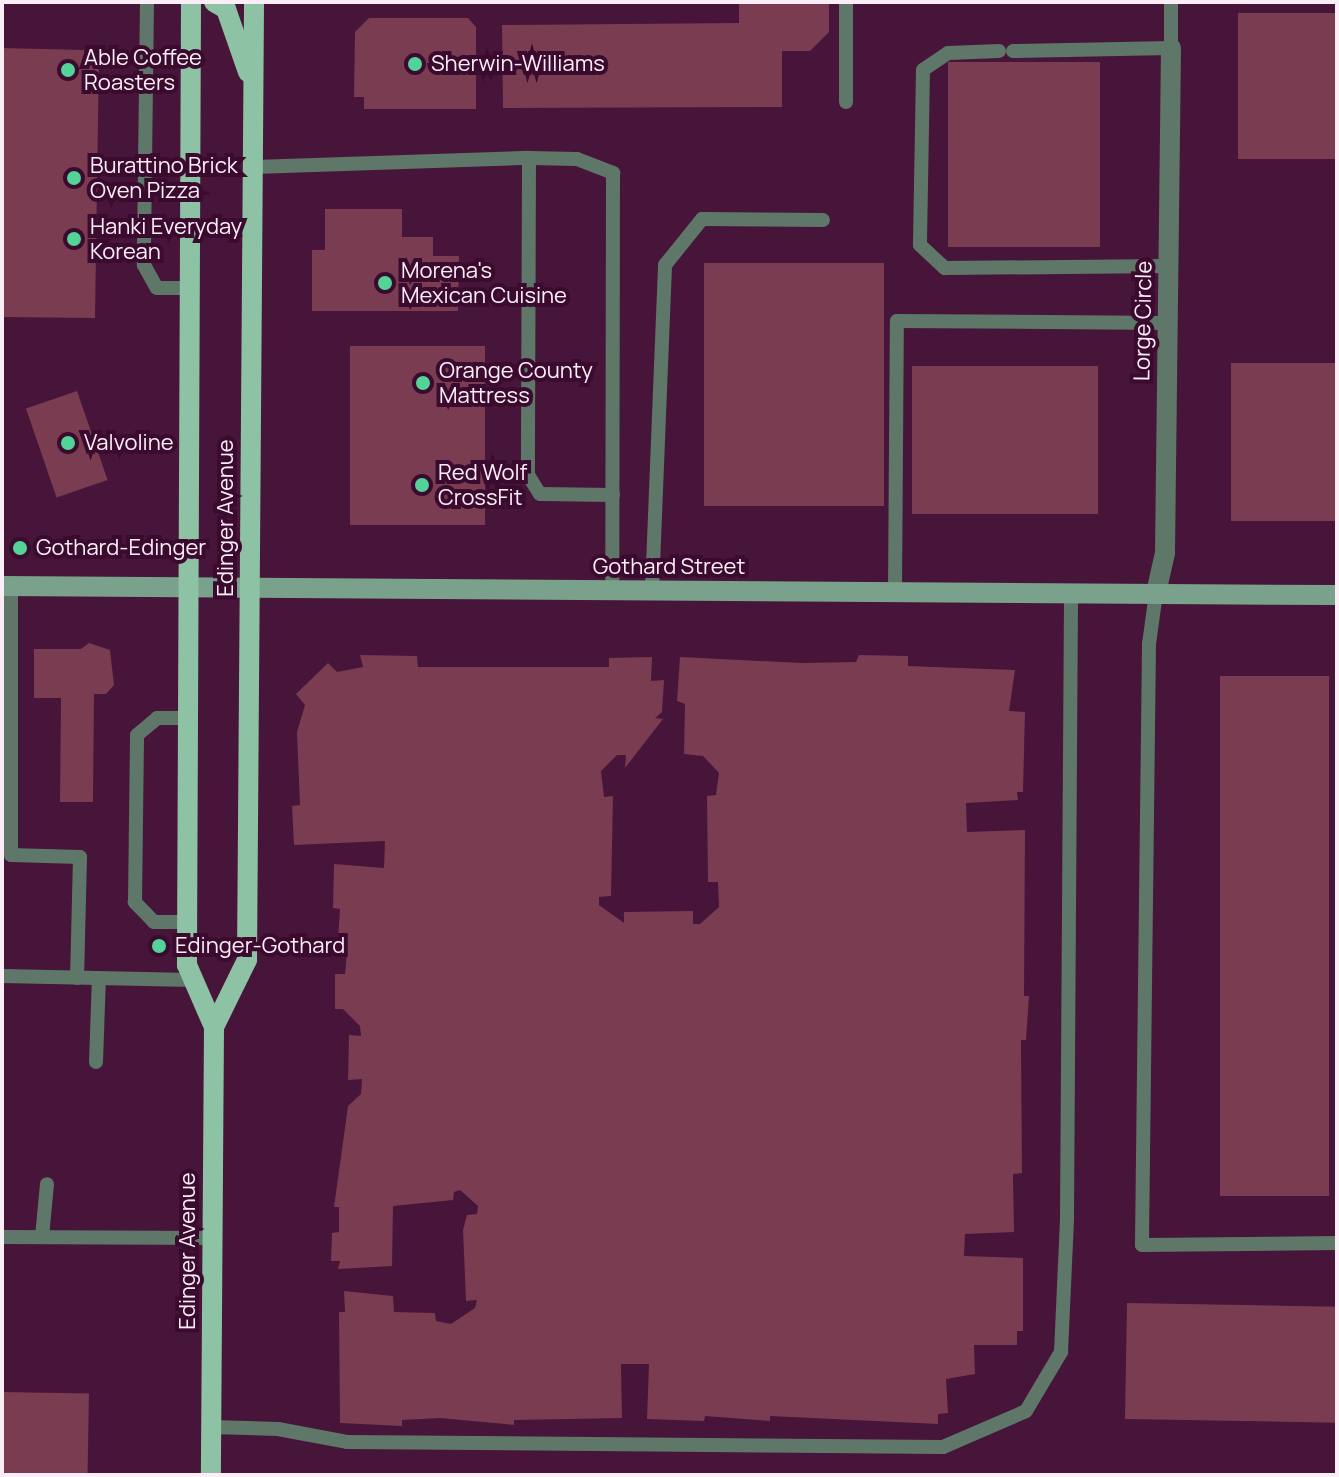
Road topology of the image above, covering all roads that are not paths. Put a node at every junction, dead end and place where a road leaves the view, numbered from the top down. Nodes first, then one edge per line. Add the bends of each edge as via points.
1 (147, 2) edge
2 (191, 2) edge
3 (214, 2) edge
4 (254, 2) edge
5 (846, 2) edge
6 (1171, 2) edge
7 (1171, 48) junction
8 (253, 87) junction
9 (846, 102) dead end
10 (529, 158) junction
11 (253, 167) junction
12 (823, 220) dead end
13 (1168, 266) junction
14 (190, 288) junction
15 (1167, 323) junction
16 (613, 495) junction
17 (6, 586) edge
18 (189, 586) junction
19 (249, 586) junction
20 (612, 589) junction
21 (652, 590) junction
22 (895, 591) junction
23 (1071, 592) junction
24 (1156, 593) junction
25 (1337, 595) edge
26 (188, 718) junction
27 (187, 922) junction
28 (2, 976) edge
29 (77, 978) junction
30 (99, 978) junction
31 (193, 980) junction
32 (214, 1027) junction
33 (96, 1062) dead end
34 (47, 1184) dead end
35 (2, 1237) edge
36 (42, 1237) junction
37 (212, 1238) junction
38 (1337, 1243) edge
39 (211, 1427) junction
40 (211, 1475) edge

1 - 14 lane via 144,265 157,288
2 - 14 main road, Edinger Avenue
3 - 8 main road via 226,9
4 - 8 main road, Edinger Avenue
5 - 9 lane
6 - 7 lane
7 - 13 street, Lorge Circle
7 - 13 lane via 948,53 923,70 920,245 945,268
8 - 11 main road, Edinger Avenue
10 - 11 lane
10 - 16 lane via 577,159 613,173
10 - 16 lane via 528,475 540,494
11 - 19 main road, Edinger Avenue
12 - 21 lane via 702,219 665,265
13 - 15 street, Lorge Circle
14 - 18 main road, Edinger Avenue
15 - 22 lane via 897,321
15 - 24 street, Lorge Circle via 1165,553
16 - 20 lane
17 - 18 street, Gothard Street
17 - 29 lane via 11,855 80,857
18 - 19 street, Gothard Street
18 - 26 main road, Edinger Avenue
19 - 20 street, Gothard Street
19 - 32 main road, Edinger Avenue via 247,960
20 - 21 street, Gothard Street
21 - 22 street, Gothard Street
22 - 23 street, Gothard Street
23 - 24 street, Gothard Street
23 - 39 lane via 1067,1218 1061,1352 1026,1411 943,1447 347,1442 278,1429
24 - 25 street, Gothard Street
24 - 38 lane via 1149,644 1142,1245
26 - 27 main road, Edinger Avenue
26 - 27 lane via 157,718 137,735 135,902 154,922
27 - 31 main road, Edinger Avenue via 187,965
28 - 29 lane
29 - 30 lane
30 - 31 lane
30 - 33 lane
31 - 32 main road, Edinger Avenue
32 - 37 main road, Edinger Avenue
34 - 36 lane
35 - 36 lane
36 - 37 lane
37 - 39 main road, Edinger Avenue
39 - 40 main road, Edinger Avenue

